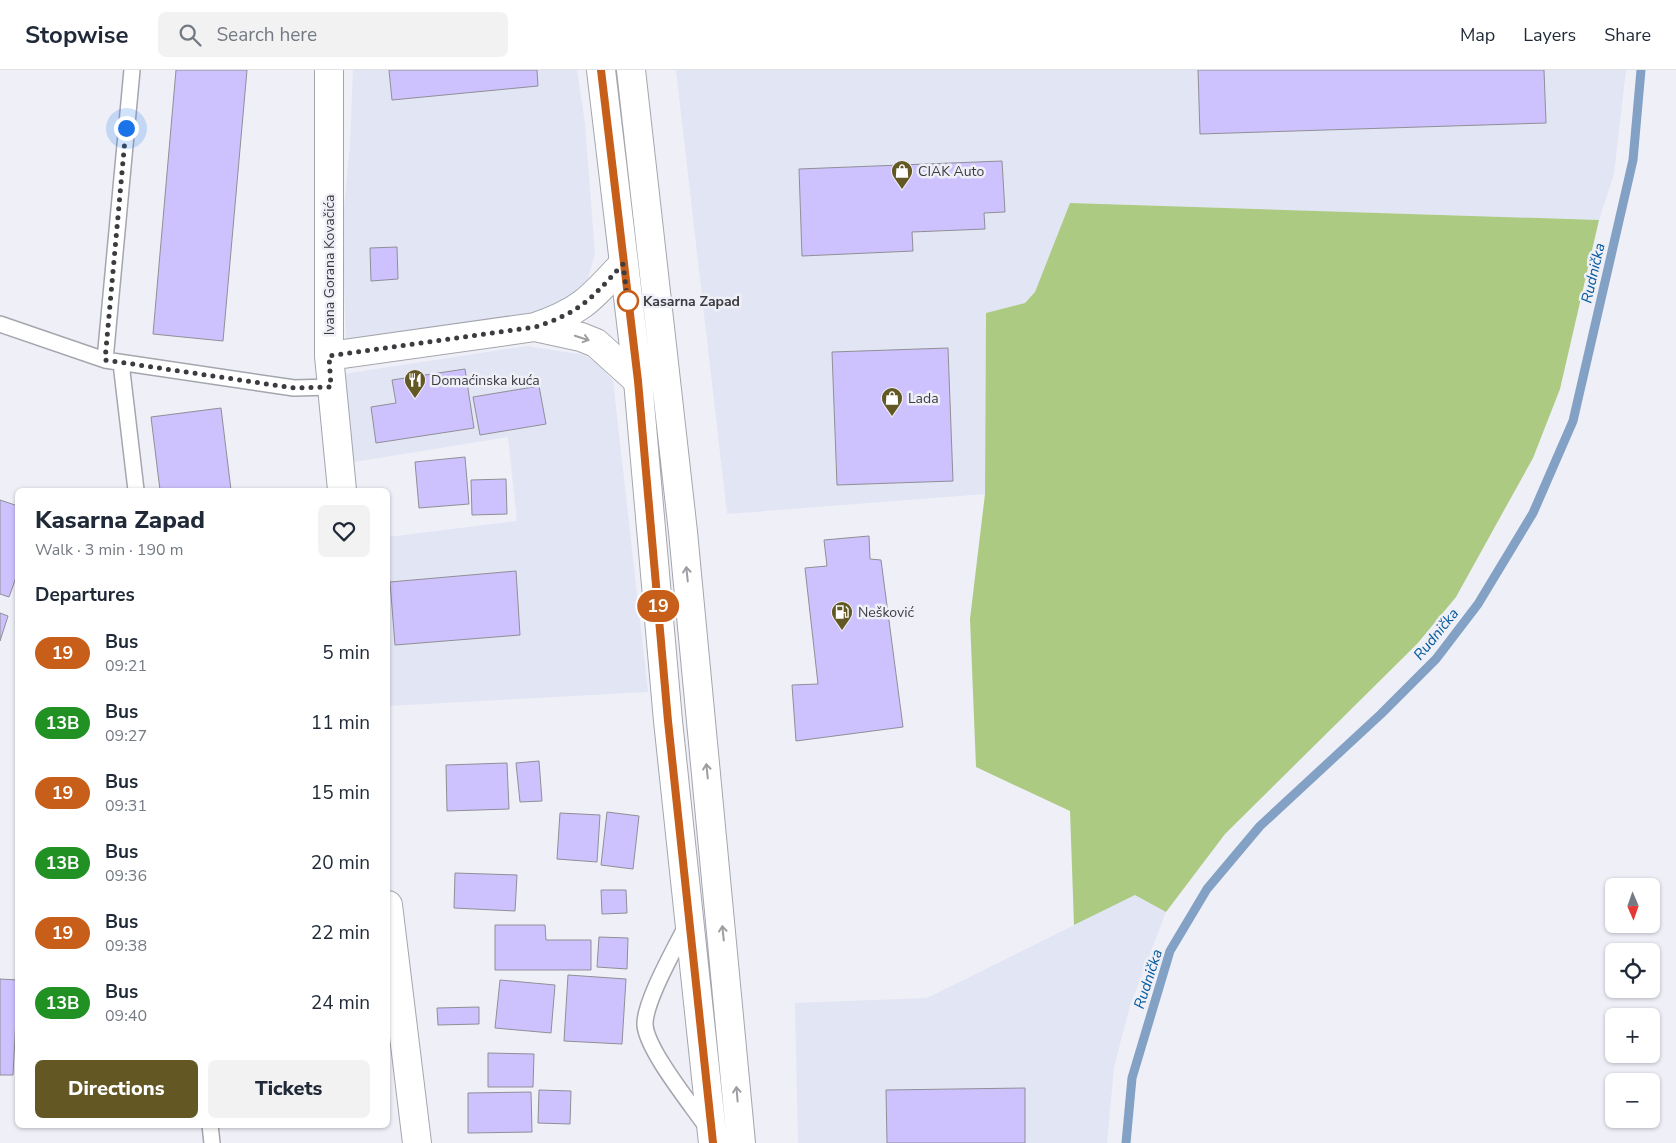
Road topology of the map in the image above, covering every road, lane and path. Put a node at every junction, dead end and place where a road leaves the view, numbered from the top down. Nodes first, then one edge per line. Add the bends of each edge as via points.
1 (132, 70) edge
2 (329, 70) edge
3 (601, 70) edge
4 (631, 70) edge
5 (623, 264) junction
6 (0, 324) edge
7 (535, 327) junction
8 (329, 356) junction
9 (105, 360) junction
10 (121, 363) junction
11 (638, 381) junction
12 (331, 387) junction
13 (136, 488) edge
14 (342, 488) edge
15 (689, 920) junction
16 (390, 922) edge
17 (210, 1128) edge
18 (713, 1139) edge
19 (212, 1143) edge
20 (417, 1143) edge
21 (741, 1143) edge

1 - 9 lane
2 - 8 main road, Ivana Gorana Kovačića
3 - 5 main road
21 -> 4 main road via 682,522
5 - 7 main road via 580,308
5 - 11 main road
6 - 9 lane
7 - 8 main road
7 -> 11 main road via 596,343
8 - 12 main road, Ivana Gorana Kovačića
9 - 10 lane
10 - 12 lane via 294,388
10 - 13 lane
11 - 15 main road
12 - 14 main road, Ivana Gorana Kovačića
15 - 18 main road
15 - 18 lane via 654,989 645,1023 650,1043
16 - 20 main road
17 - 19 lane

